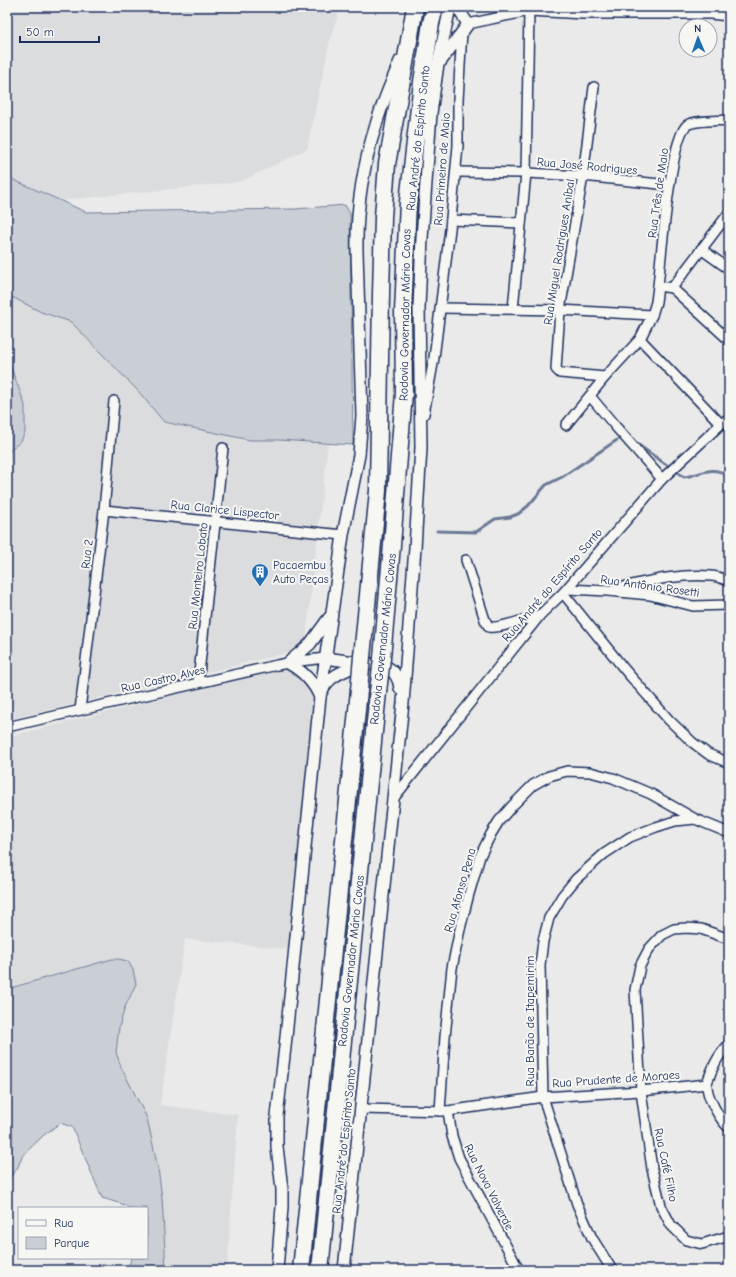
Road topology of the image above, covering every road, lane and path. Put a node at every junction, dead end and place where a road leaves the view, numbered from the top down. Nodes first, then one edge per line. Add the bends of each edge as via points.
1 (435, 7) edge
2 (450, 7) edge
3 (457, 7) edge
4 (720, 7) edge
5 (414, 9) edge
6 (532, 9) edge
7 (710, 14) junction
8 (729, 16) edge
9 (465, 27) junction
10 (408, 39) junction
11 (438, 64) junction
12 (594, 88) dead end
13 (729, 120) edge
14 (456, 172) junction
15 (526, 173) junction
16 (583, 176) junction
17 (669, 185) junction
18 (729, 212) edge
19 (451, 220) junction
20 (522, 223) junction
21 (701, 249) junction
22 (729, 269) edge
23 (658, 286) junction
24 (672, 288) junction
25 (441, 308) junction
26 (513, 309) junction
27 (560, 310) junction
28 (652, 315) junction
29 (640, 339) junction
30 (729, 340) edge
31 (605, 377) junction
32 (590, 396) junction
33 (114, 401) dead end
34 (725, 421) edge
35 (566, 425) dead end
36 (421, 429) junction
37 (223, 448) dead end
38 (662, 479) junction
39 (104, 510) junction
40 (215, 521) junction
41 (343, 535) junction
42 (466, 560) dead end
43 (729, 581) edge
44 (648, 582) junction
45 (565, 591) junction
46 (608, 591) junction
47 (650, 596) junction
48 (729, 605) edge
49 (541, 614) junction
50 (331, 616) junction
51 (325, 658) junction
52 (362, 660) junction
53 (288, 663) junction
54 (198, 683) junction
55 (320, 697) junction
56 (402, 703) junction
57 (80, 710) junction
58 (7, 727) edge
59 (729, 763) edge
60 (392, 799) junction
61 (695, 819) junction
62 (729, 833) edge
63 (729, 939) edge
64 (729, 1044) edge
65 (707, 1084) junction
66 (641, 1091) junction
67 (543, 1097) junction
68 (360, 1109) junction
69 (444, 1111) junction
70 (729, 1128) edge
71 (729, 1236) edge
72 (277, 1270) edge
73 (301, 1270) edge
74 (320, 1270) edge
75 (344, 1270) edge
76 (519, 1270) edge
77 (612, 1270) edge

1 - 74 highway, Rodovia Governador Mário Covas, bridge via 422,82 408,202 403,312 404,393 392,545
2 - 11 street, Rua André do Espírito Santo
3 - 9 street
4 - 7 street
5 - 10 highway, Rodovia Governador Mário Covas
6 - 7 street via 584,14
6 - 9 street
6 - 15 street
7 - 8 street
9 - 11 street
9 - 14 street, Rua Primeiro de Maio via 458,100
10 - 41 street, Rodovia Governador Mário Covas via 376,123 360,199 357,238 362,435
10 - 52 highway, Rodovia Governador Mário Covas via 388,164 383,217 378,491
11 - 36 street, Rua André do Espírito Santo via 429,136 420,272
12 - 16 street, Rua Miguel Rodrigues Aníbal
13 - 17 street, Rua Três de Maio via 694,122 687,125 678,142
14 - 15 street, Rua José Rodrigues
14 - 19 street, Rua Primeiro de Maio
15 - 16 street, Rua José Rodrigues
15 - 20 street
16 - 17 street, Rua José Rodrigues
16 - 27 street, Rua Miguel Rodrigues Aníbal
17 - 23 street, Rua Três de Maio
18 - 21 street
19 - 20 street
19 - 25 street, Rua Primeiro de Maio
20 - 26 street
21 - 22 street
21 - 24 street
23 - 24 street
23 - 28 street, Rua Três de Maio
24 - 30 street
25 - 26 street
25 - 36 street, Rua Primeiro de Maio
26 - 27 street
27 - 28 street
27 - 31 street, Rua Miguel Rodrigues Aníbal via 556,369 558,372
28 - 29 street, Rua Três de Maio
29 - 31 street, Rua Três de Maio
29 - 34 street
31 - 32 street, Rua Três de Maio
32 - 35 street, Rua Três de Maio
32 - 38 street
33 - 39 street, Rua 2
34 - 38 street, Rua André do Espírito Santo
36 - 56 street, Rua André do Espírito Santo via 415,548
37 - 40 street, Rua Monteiro Lobato
38 - 45 street, Rua André do Espírito Santo
39 - 40 street, Rua Clarice Lispector
39 - 57 street, Rua 2
40 - 41 street, Rua Clarice Lispector
40 - 54 street, Rua Monteiro Lobato
41 - 50 street, Rodovia Governador Mário Covas
42 - 49 street via 489,627
43 - 44 street via 712,576 686,576
44 - 46 street
44 - 47 street
45 - 46 street, Rua Antônio Rosetti
45 - 49 street, Rua André do Espírito Santo
45 - 59 street via 625,670 669,720 708,754
46 - 47 street, Rua Antônio Rosetti
47 - 48 street, Rua Antônio Rosetti via 693,606
49 - 60 street, Rua André do Espírito Santo
50 - 51 street, Rodovia Governador Mário Covas
50 - 53 street via 310,644
51 - 52 street
51 - 53 street, Rua Castro Alves
51 - 55 street, Rodovia Governador Mário Covas
52 - 55 street via 331,678
52 - 56 street via 393,670 400,682
52 - 73 highway, Rodovia Governador Mário Covas, bridge
53 - 54 street, Rua Castro Alves
53 - 55 street via 308,676
54 - 57 street, Rua Castro Alves
55 - 72 street, Rodovia Governador Mário Covas via 278,1116 277,1147 282,1207
56 - 60 street, Rua André do Espírito Santo
57 - 58 street, Rua Castro Alves
60 - 68 street, Rua André do Espírito Santo
61 - 62 street, Rua Afonso Pena
61 - 67 street, Rua Barão de Itapemirim via 675,821 656,827 630,838 604,854 576,879 549,918 540,965
61 - 69 street, Rua Afonso Pena via 651,794 613,778 590,772 567,771 548,776 533,785 499,821 480,856 452,968 445,1037
63 - 66 street, Rua Café Filho via 701,929 674,929 662,935 649,949 640,966 635,990
64 - 65 street via 715,1062
65 - 66 street, Rua Prudente de Moraes
65 - 70 street via 716,1110
66 - 67 street, Rua Prudente de Moraes
66 - 71 street, Rua Café Filho via 652,1169 661,1206 671,1226 686,1240 702,1244
67 - 69 street, Rua Prudente de Moraes
67 - 77 street, Rua Barão de Itapemirim via 577,1204 592,1238
68 - 69 street, Rua Prudente de Moraes
68 - 75 street, Rua André do Espírito Santo
69 - 76 street, Rua Nova Valverde via 459,1158

